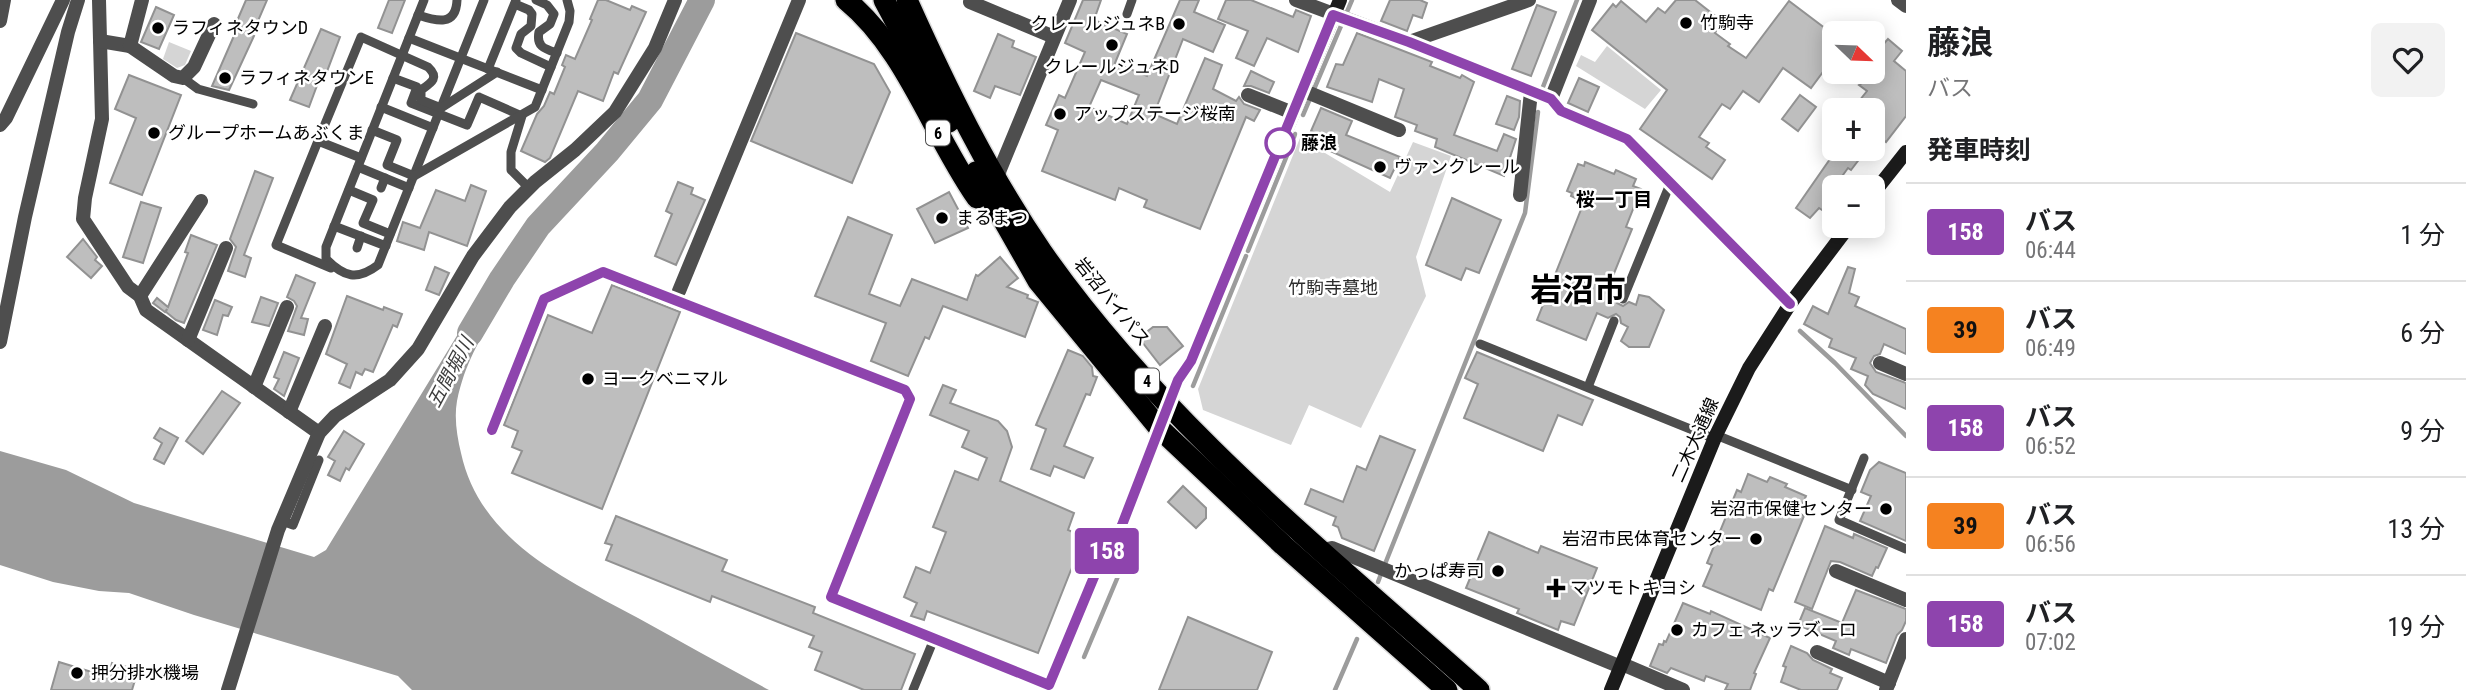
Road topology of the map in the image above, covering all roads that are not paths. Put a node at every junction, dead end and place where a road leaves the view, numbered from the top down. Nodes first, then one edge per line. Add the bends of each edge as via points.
1 (4, 0) edge
2 (63, 0) edge
3 (78, 0) edge
4 (99, 0) edge
5 (142, 0) edge
6 (424, 0) edge
7 (457, 0) edge
8 (484, 0) edge
9 (536, 0) edge
10 (567, 0) edge
11 (675, 0) edge
12 (799, 0) edge
13 (846, 0) edge
14 (884, 0) edge
15 (907, 0) edge
16 (1070, 0) edge
17 (1132, 0) edge
18 (1296, 0) edge
19 (1340, 0) edge
20 (1530, 0) edge
21 (1590, 0) edge
22 (1898, 0) edge
23 (516, 2) edge
24 (970, 2) dead end
25 (1906, 6) edge
26 (1127, 14) dead end
27 (418, 15) junction
28 (1340, 17) junction
29 (0, 21) edge
30 (214, 24) dead end
31 (1054, 37) junction
32 (409, 38) junction
33 (100, 41) junction
34 (1409, 42) junction
35 (130, 46) junction
36 (557, 53) junction
37 (402, 55) junction
38 (461, 58) junction
39 (551, 67) junction
40 (492, 71) junction
41 (183, 78) junction
42 (393, 78) junction
43 (542, 90) junction
44 (1531, 92) junction
45 (1309, 93) junction
46 (1248, 94) dead end
47 (1551, 99) junction
48 (253, 104) dead end
49 (382, 107) junction
50 (440, 111) junction
51 (1293, 113) junction
52 (522, 116) junction
53 (0, 125) edge
54 (433, 128) junction
55 (372, 130) junction
56 (1399, 130) dead end
57 (318, 141) junction
58 (1906, 152) edge
59 (360, 163) junction
60 (1901, 170) edge
61 (414, 176) junction
62 (385, 177) junction
63 (996, 179) junction
64 (1670, 184) junction
65 (1885, 184) edge
66 (381, 188) dead end
67 (409, 188) junction
68 (529, 188) junction
69 (349, 191) junction
70 (1520, 195) dead end
71 (201, 201) dead end
72 (334, 226) junction
73 (390, 234) junction
74 (361, 236) junction
75 (1840, 238) edge
76 (386, 246) junction
77 (226, 248) dead end
78 (357, 248) dead end
79 (1029, 267) junction
80 (346, 274) junction
81 (679, 291) dead end
82 (140, 296) junction
83 (1623, 299) dead end
84 (1790, 304) junction
85 (287, 307) dead end
86 (1614, 321) dead end
87 (326, 326) dead end
88 (188, 340) junction
89 (0, 342) edge
90 (1479, 344) dead end
91 (1880, 363) dead end
92 (1906, 374) edge
93 (254, 387) junction
94 (1588, 387) junction
95 (1167, 405) junction
96 (289, 412) junction
97 (1159, 428) junction
98 (492, 430) dead end
99 (319, 433) junction
100 (1715, 437) junction
101 (1864, 458) dead end
102 (319, 460) dead end
103 (1852, 490) junction
104 (280, 525) junction
105 (1906, 549) edge
106 (1321, 551) junction
107 (1836, 571) dead end
108 (1906, 600) edge
109 (934, 639) junction
110 (1905, 643) edge
111 (1817, 652) dead end
112 (1621, 666) junction
113 (1048, 687) edge
114 (1887, 687) edge
115 (229, 688) edge
116 (914, 690) edge
117 (1447, 690) edge
118 (1479, 690) edge
119 (1612, 690) edge
120 (1683, 690) edge

1 - 29 street
2 - 53 street
3 - 89 street
4 - 33 street
5 - 35 street
6 - 27 lane
7 - 27 lane via 453,15 444,21
8 - 38 lane
9 - 36 lane via 554,14 539,32 538,43
10 - 36 lane via 569,22
11 - 68 street via 655,48 615,112
12 - 81 street
13 - 79 highway, 6 via 895,54 963,177
14 - 79 highway, 4
15 - 63 highway, 岩沼バイパス / 4
16 - 31 street
17 - 26 lane
18 - 28 street
19 - 28 street
20 - 34 street
21 - 47 street
22 - 25 street
23 - 39 lane via 532,15 531,26 517,40 516,48
23 - 40 lane
24 - 31 street
27 - 32 lane
28 - 34 street
28 - 45 street
30 - 41 street via 194,67
31 - 63 street
32 - 37 lane
32 - 38 lane
33 - 35 street
33 - 82 street via 102,119 83,219 128,287
34 - 44 street
35 - 41 street
36 - 39 lane
37 - 42 lane
37 - 50 lane via 433,72 434,79 421,90 420,97
37 - 57 lane via 360,37
38 - 40 lane
38 - 50 lane
39 - 43 lane
40 - 43 lane
40 - 50 lane
41 - 48 lane via 198,89
42 - 49 lane
42 - 50 lane via 417,87 411,103
43 - 52 lane via 535,107
44 - 47 street
44 - 70 street
45 - 51 street
45 - 56 street
46 - 51 street
47 - 64 street via 1561,111 1627,139
49 - 54 lane via 406,122
49 - 55 lane
50 - 52 lane via 467,125 479,97
50 - 54 lane
51 - 95 street via 1191,361
52 - 61 lane
52 - 68 lane via 511,152 511,170
54 - 61 lane
55 - 59 lane
55 - 61 lane via 397,140 387,165
57 - 59 lane
57 - 80 lane via 276,246
58 - 60 street
59 - 62 lane
59 - 69 lane
60 - 65 street
61 - 67 lane
62 - 66 lane
62 - 67 lane
63 - 95 highway, 岩沼バイパス / 4 via 1082,304
64 - 83 lane
64 - 84 street
67 - 73 lane
68 - 99 street via 473,256 418,349 390,380 335,416
69 - 72 lane
69 - 73 lane via 373,200 363,223
71 - 82 street
72 - 74 lane
72 - 80 lane via 326,259
73 - 76 lane
74 - 76 lane
74 - 78 lane
75 - 84 street, 二木大通線
76 - 80 lane via 378,265 366,274
77 - 88 street
79 - 97 highway, 4
82 - 88 street via 146,310
84 - 100 street, 二木大通線 via 1749,368
85 - 93 street
86 - 94 lane
87 - 96 street
88 - 93 street
90 - 94 lane
91 - 92 street
93 - 96 street
94 - 100 lane
95 - 97 street
95 - 106 highway, 岩沼バイパス / 4
96 - 99 street
97 - 113 street via 1122,525 1101,560
97 - 117 highway, 4
98 - 109 lane via 544,299 603,272 905,390 910,399 831,597
99 - 104 street
100 - 103 lane
100 - 112 street, 二木大通線
101 - 103 lane
102 - 104 lane via 293,525
103 - 105 lane via 1839,520
104 - 115 street
106 - 112 street via 1332,548
106 - 118 highway, 岩沼バイパス / 4
107 - 108 street
109 - 113 lane
109 - 116 lane
110 - 114 street
111 - 114 street
112 - 119 street, 二木大通線
112 - 120 street

